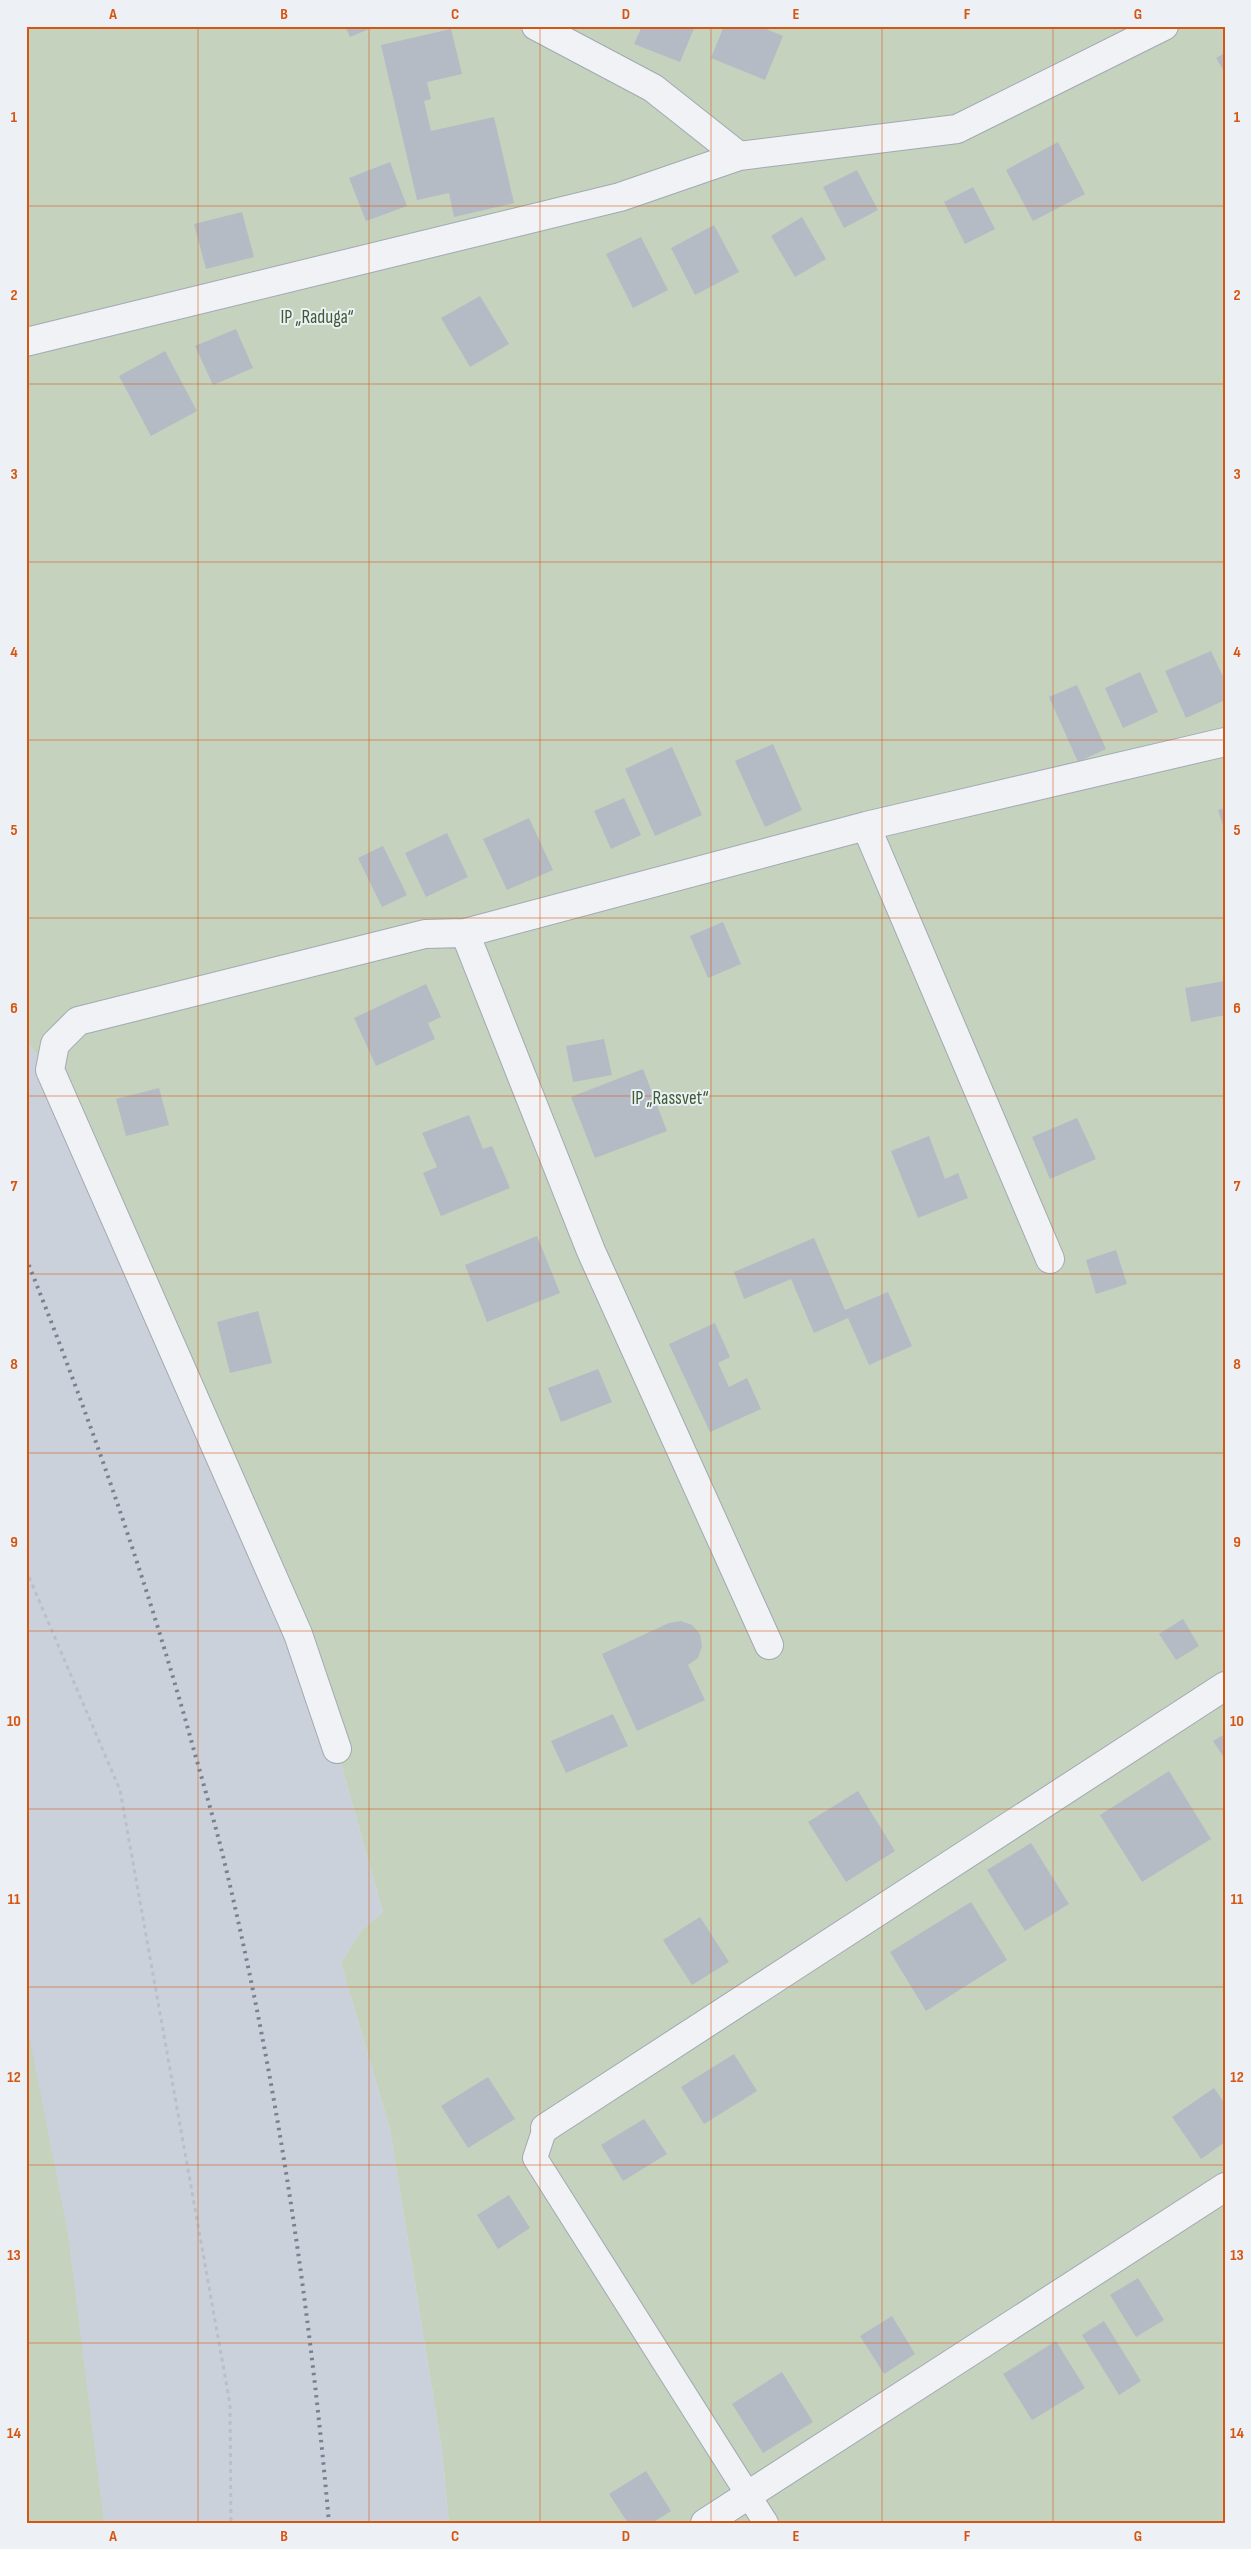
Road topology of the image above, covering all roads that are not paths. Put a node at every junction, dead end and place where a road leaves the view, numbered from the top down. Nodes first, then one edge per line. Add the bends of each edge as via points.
1 (536, 26) edge
2 (1164, 26) edge
3 (739, 156) junction
4 (26, 342) edge
5 (1225, 742) edge
6 (866, 826) junction
7 (465, 933) junction
8 (1050, 1260) dead end
9 (769, 1645) dead end
10 (1225, 1686) edge
11 (337, 1749) dead end
12 (545, 2128) joint
13 (1225, 2187) edge
14 (748, 2495) junction
15 (705, 2523) edge
16 (766, 2523) edge

1 - 3 street via 653,88
2 - 3 street via 957,128
3 - 4 street via 620,196
5 - 6 street
6 - 7 street
6 - 8 street
7 - 9 street via 591,1250
7 - 11 street via 425,934 78,1021 55,1044 50,1070 298,1634
10 - 12 street
12 - 14 lane via 535,2158
13 - 14 street
14 - 15 street
14 - 16 lane

